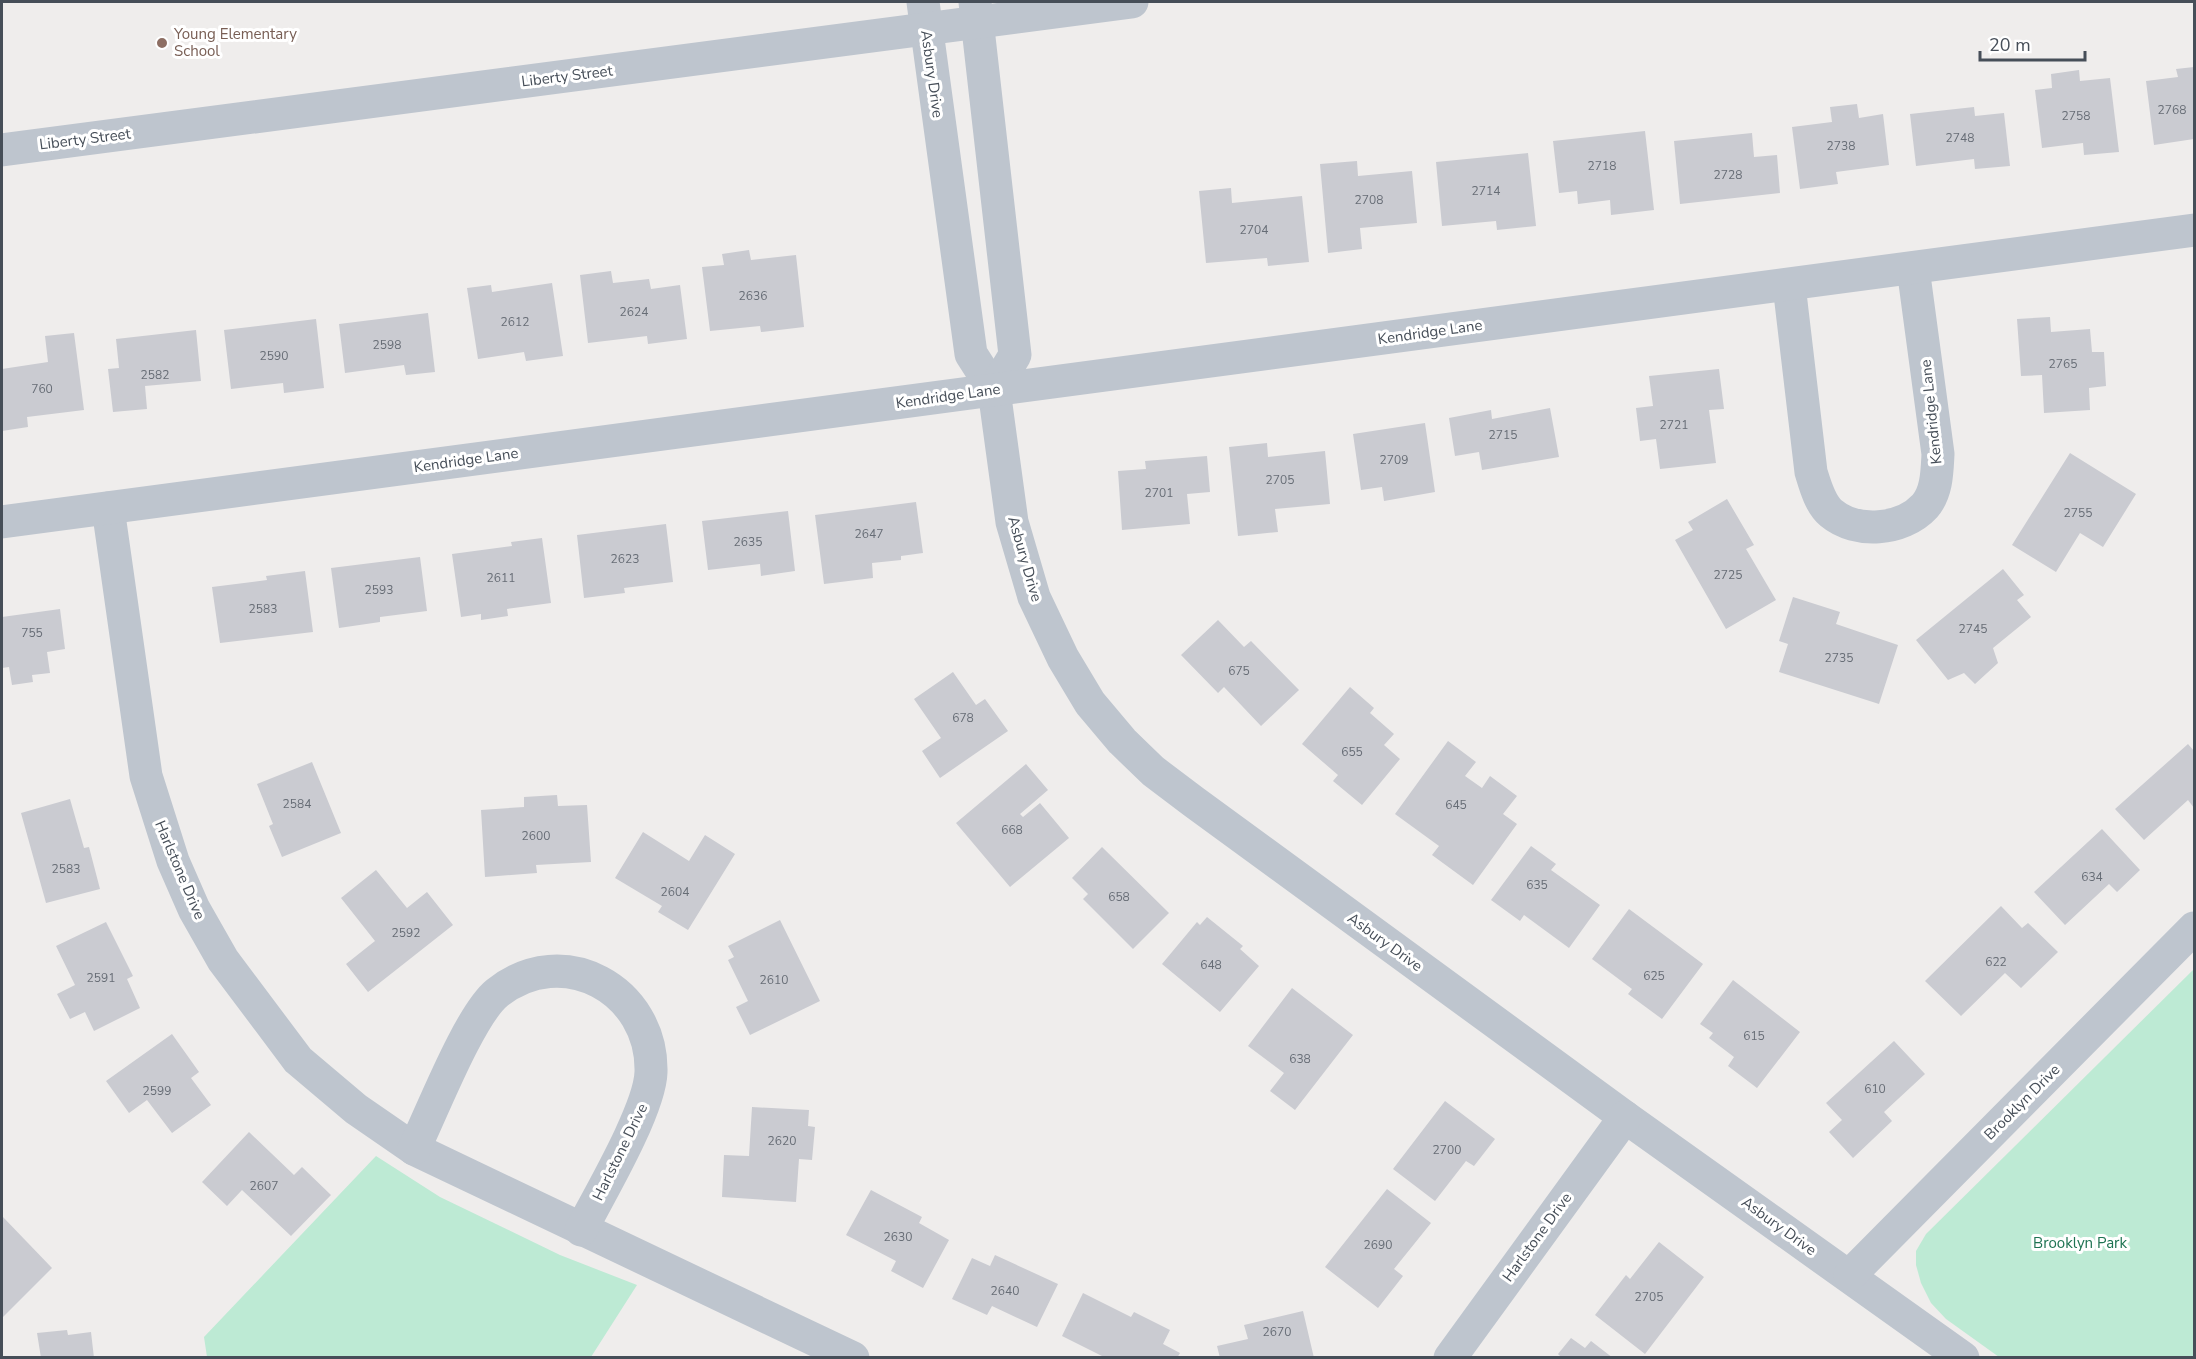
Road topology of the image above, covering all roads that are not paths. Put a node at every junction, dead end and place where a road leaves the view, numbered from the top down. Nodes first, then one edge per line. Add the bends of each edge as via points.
1 (1132, 2) edge
2 (977, 12) edge
3 (924, 15) edge
4 (2, 150) edge
5 (2194, 230) edge
6 (1913, 268) junction
7 (1789, 285) junction
8 (994, 390) junction
9 (108, 508) junction
10 (2, 522) edge
11 (2194, 928) edge
12 (1625, 1117) junction
13 (414, 1149) junction
14 (581, 1230) junction
15 (1850, 1275) junction
16 (853, 1358) edge
17 (1450, 1358) edge
18 (1963, 1358) edge

1 - 2 street, Liberty Street
2 - 3 street, Liberty Street
2 - 8 street via 1015,355
3 - 4 street, Liberty Street
3 - 8 street, Asbury Drive via 971,354
5 - 6 street, Kendridge Lane
6 - 7 street, Kendridge Lane
6 - 7 street, Kendridge Lane via 1938,454 1937,482 1925,506 1907,519 1880,527 1845,521 1830,512 1817,492 1811,472
7 - 8 street, Kendridge Lane
8 - 9 street, Kendridge Lane
8 - 12 street, Asbury Drive via 1012,522 1034,597 1063,658 1122,741 1194,802
9 - 10 street, Kendridge Lane
9 - 13 street, Harlstone Drive via 146,776 173,861 194,909 223,960 298,1060 356,1109
11 - 15 street, Brooklyn Drive
12 - 15 street, Asbury Drive
12 - 17 street, Harlstone Drive
13 - 14 street, Harlstone Drive
13 - 14 street, Harlstone Drive via 478,1014 497,993 524,977 555,970 588,975 617,992 636,1017 648,1046 651,1073 645,1102
14 - 16 street, Harlstone Drive
15 - 18 street, Asbury Drive

